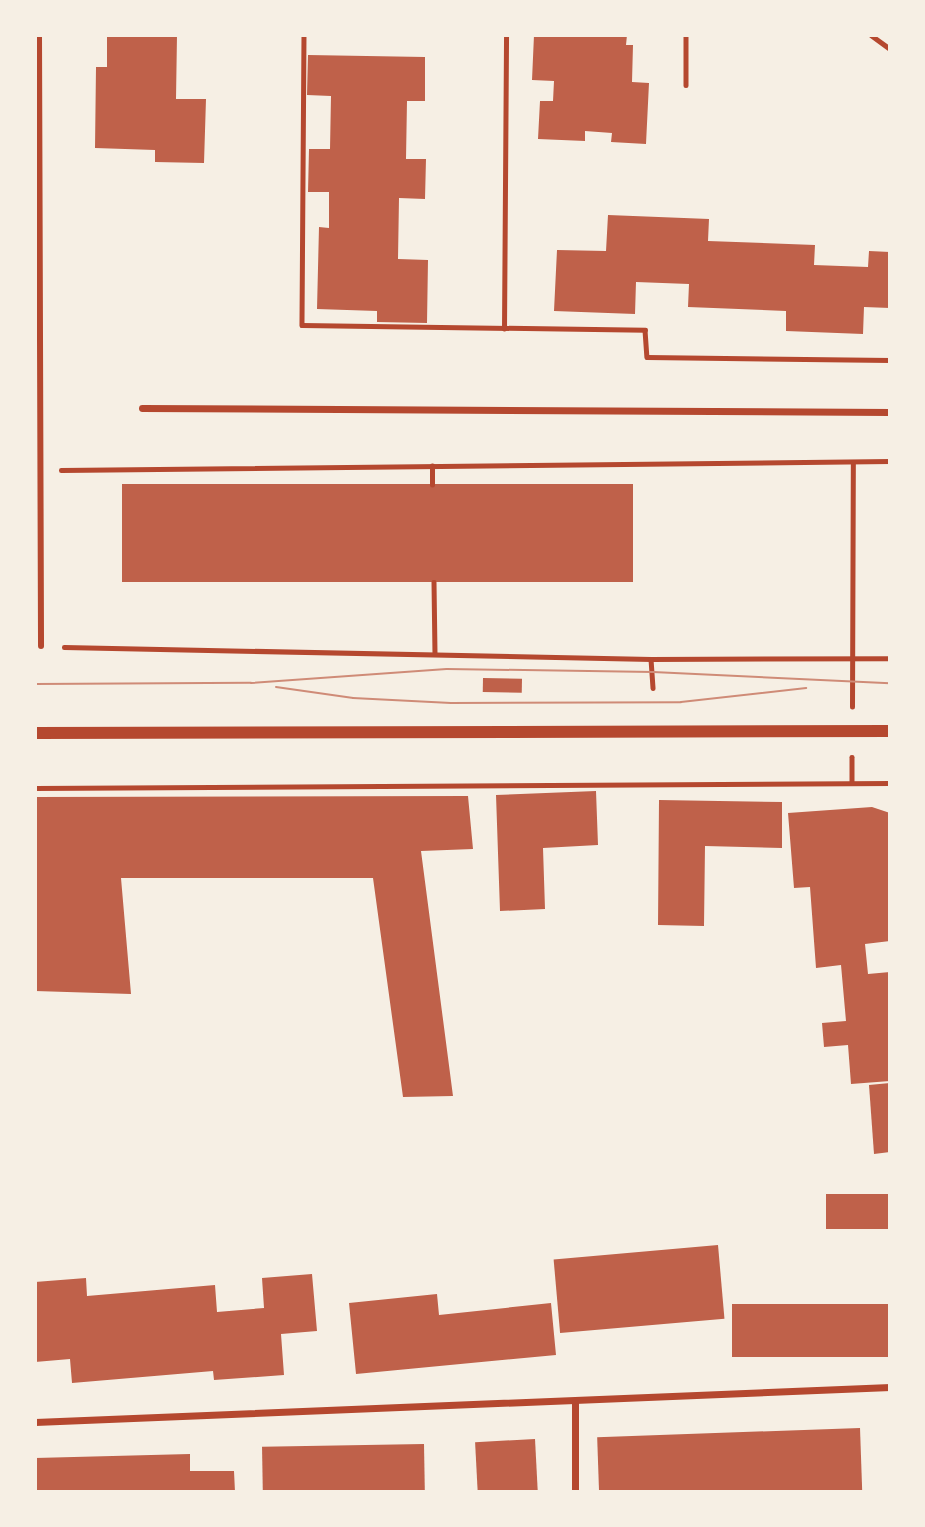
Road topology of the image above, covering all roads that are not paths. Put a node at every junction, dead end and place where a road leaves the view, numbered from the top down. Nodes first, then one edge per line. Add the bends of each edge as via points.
1 (39, 35) edge
2 (142, 408) dead end
3 (890, 412) edge
4 (41, 646) road end
5 (890, 731) edge
6 (35, 733) edge
7 (890, 1387) edge
8 (575, 1401) junction
9 (35, 1422) edge
10 (575, 1492) edge

1 - 4 street
2 - 3 street
5 - 6 street
7 - 8 street
8 - 9 street
8 - 10 street

